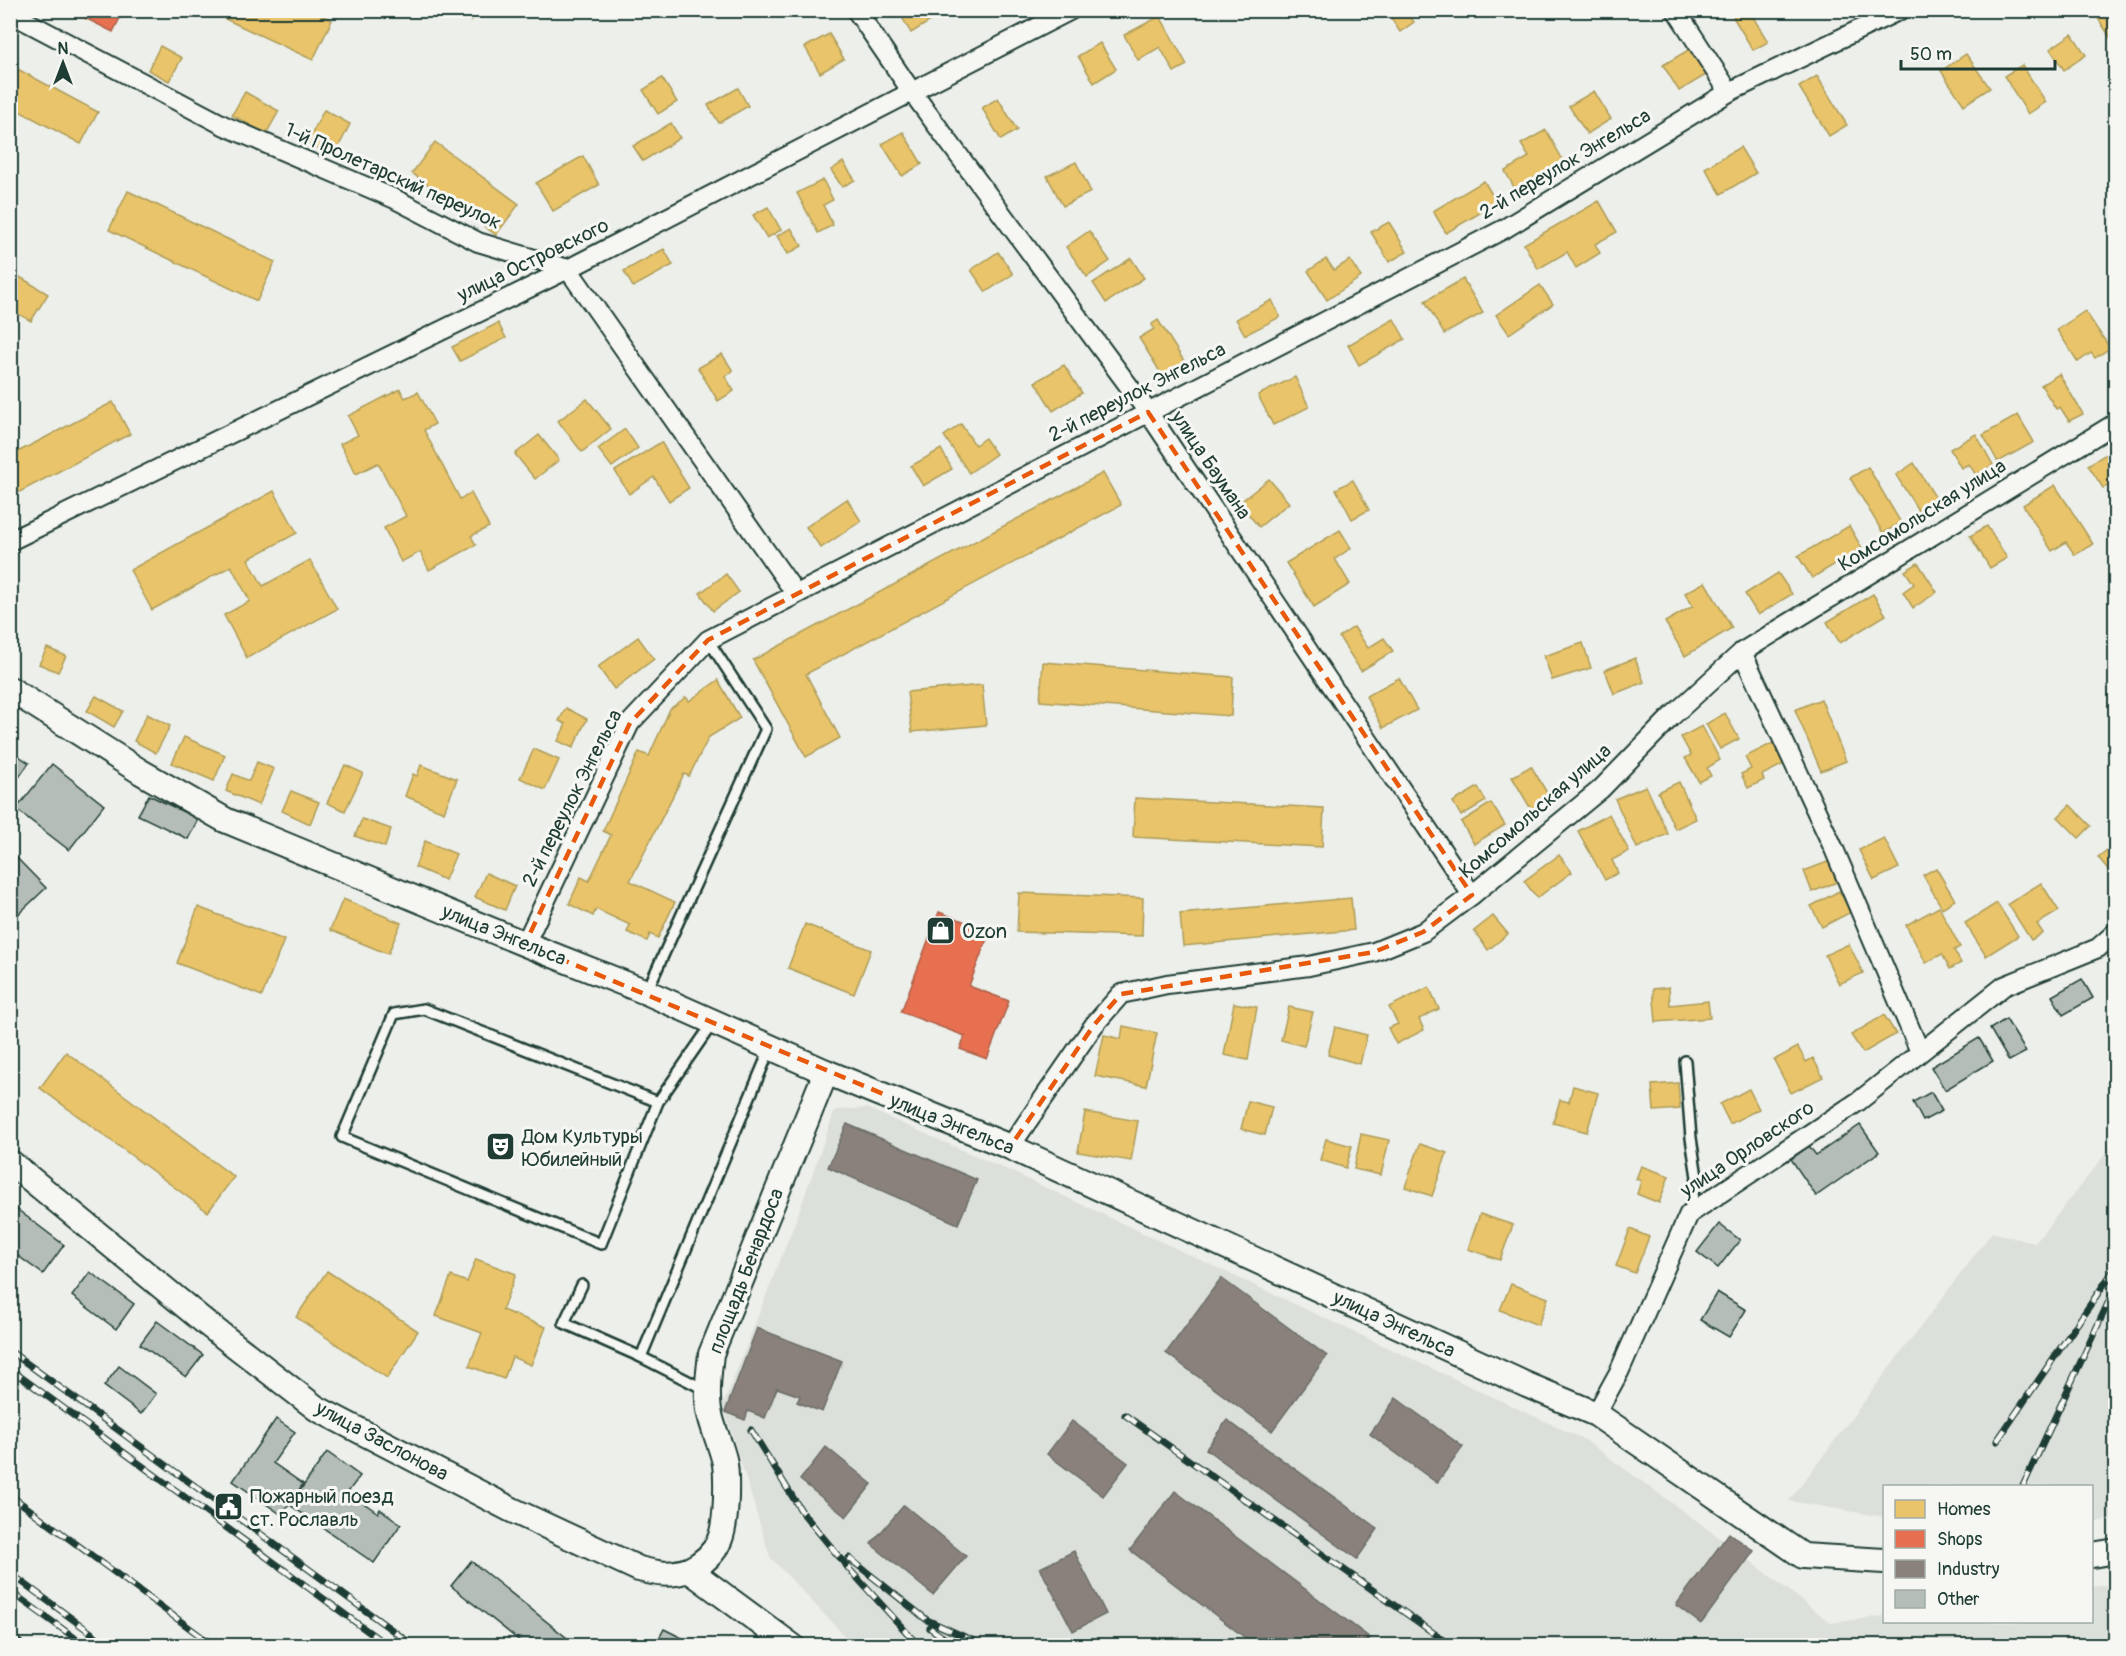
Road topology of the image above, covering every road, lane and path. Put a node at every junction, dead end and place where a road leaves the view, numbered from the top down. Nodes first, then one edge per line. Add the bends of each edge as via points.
1 (856, 10) edge
2 (1071, 10) edge
3 (1676, 10) edge
4 (1900, 10) edge
5 (10, 13) edge
6 (912, 92) junction
7 (1729, 92) junction
8 (568, 268) junction
9 (1148, 412) junction
10 (2115, 423) edge
11 (10, 541) edge
12 (796, 594) junction
13 (708, 640) junction
14 (1742, 652) junction
15 (10, 689) edge
16 (1472, 895) junction
17 (2115, 932) edge
18 (525, 944) junction
19 (646, 992) junction
20 (714, 1022) junction
21 (771, 1047) junction
22 (1920, 1052) junction
23 (1685, 1061) dead end
24 (826, 1072) junction
25 (658, 1102) junction
26 (1011, 1147) junction
27 (10, 1162) edge
28 (1689, 1214) junction
29 (582, 1285) dead end
30 (641, 1357) junction
31 (708, 1391) junction
32 (1596, 1414) junction
33 (2115, 1551) edge
34 (2093, 1555) edge
35 (1883, 1561) edge
36 (689, 1570) junction
37 (10, 1639) edge
38 (18, 1646) edge
39 (792, 1646) edge

1 - 6 street, улица Баумана
2 - 6 street, улица Островского
3 - 7 street
4 - 7 street, 2-й переулок Энгельса
5 - 8 street, 1-й Пролетарский переулок via 225,126 394,199 478,242
6 - 8 street, улица Островского
6 - 9 street, улица Баумана
7 - 9 street, 2-й переулок Энгельса via 1504,229
8 - 11 street, улица Островского
8 - 12 street
9 - 12 street, 2-й переулок Энгельса
9 - 16 street, улица Баумана
10 - 14 street, Комсомольская улица
12 - 13 street, 2-й переулок Энгельса
13 - 18 street, 2-й переулок Энгельса via 630,723
13 - 19 lane via 766,729
14 - 16 street, Комсомольская улица via 1601,789
14 - 22 street via 1834,849
15 - 18 street, улица Энгельса via 225,820
16 - 26 street, Комсомольская улица via 1423,932 1374,952 1309,966 1167,984 1121,994 1094,1025
17 - 22 street, улица Орловского via 2098,948 2004,986
18 - 19 street, улица Энгельса
19 - 20 street, улица Энгельса
20 - 21 street, улица Энгельса
20 - 25 lane
21 - 24 street, улица Энгельса
21 - 30 lane
22 - 28 street, улица Орловского via 1859,1101
23 - 28 lane via 1697,1177
24 - 26 street, улица Энгельса
24 - 31 street, площадь Бенардоса via 718,1332 711,1354
25 - 25 lane via 424,1009 394,1014 342,1137 601,1244
26 - 32 street, улица Энгельса
27 - 36 street, улица Заслонова via 316,1408 512,1510 639,1569 673,1575
28 - 32 street, улица Орловского via 1619,1372
29 - 30 lane via 564,1323
30 - 31 lane
31 - 36 street, площадь Бенардоса via 709,1410 724,1461 725,1524 713,1554
32 - 35 street, улица Энгельса via 1803,1556
33 - 34 street
36 - 39 street
37 - 38 lane

